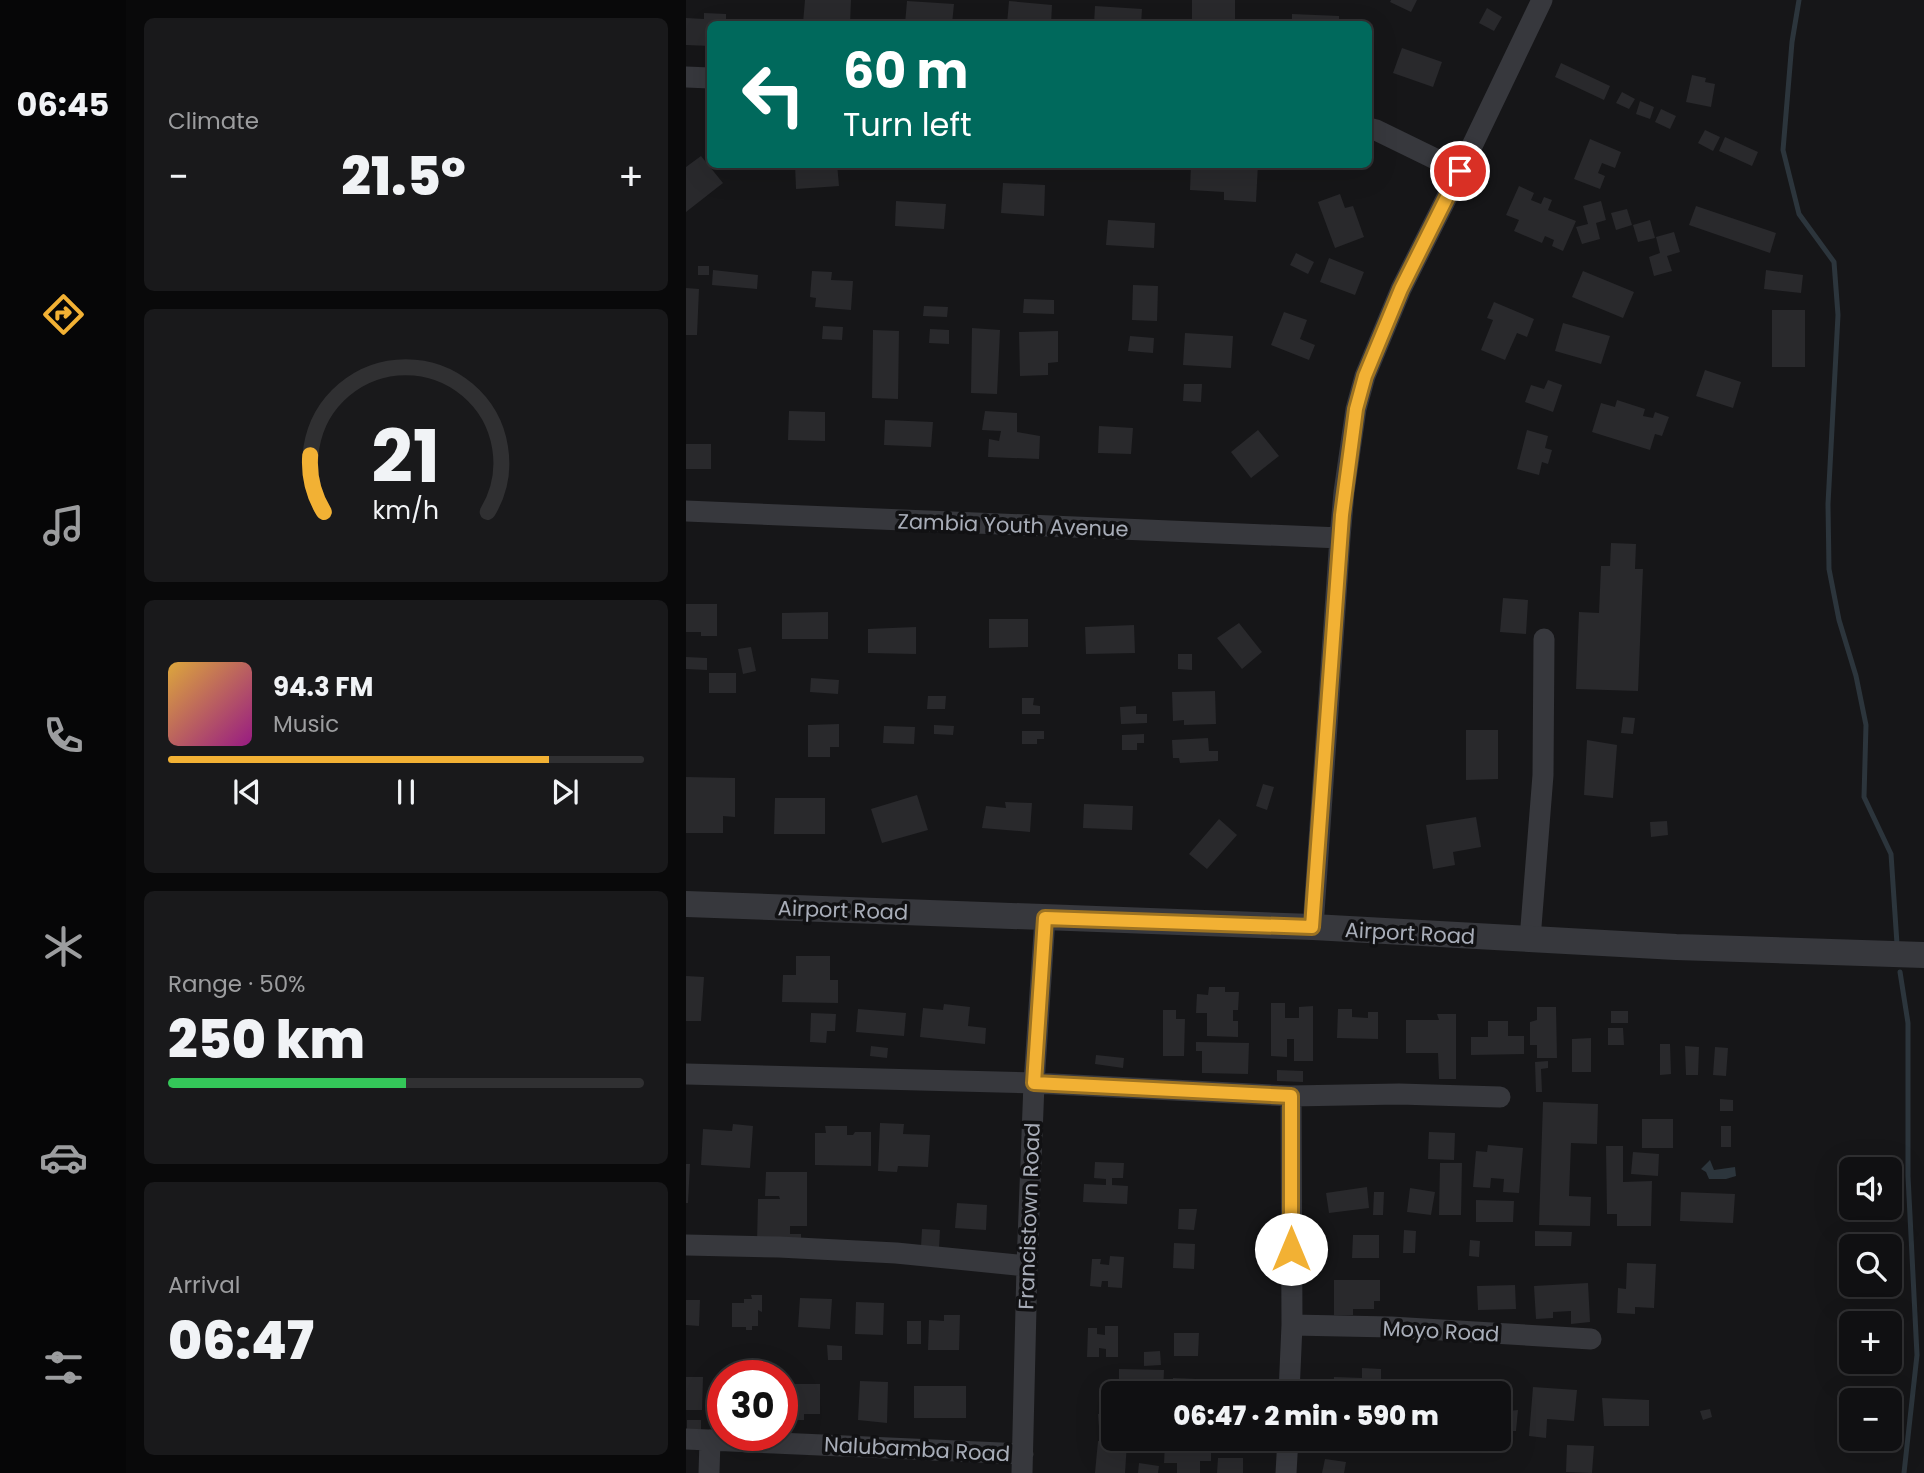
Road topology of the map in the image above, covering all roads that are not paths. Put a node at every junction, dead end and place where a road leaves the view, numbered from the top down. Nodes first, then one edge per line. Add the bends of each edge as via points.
1 (1542, 0) edge
2 (686, 77) edge
3 (707, 78) edge
4 (1372, 130) edge
5 (1460, 171) junction
6 (686, 511) edge
7 (1340, 538) junction
8 (1545, 639) dead end
9 (686, 904) edge
10 (1045, 918) junction
11 (1312, 927) junction
12 (1530, 939) junction
13 (1924, 955) edge
14 (686, 1074) edge
15 (1034, 1083) junction
16 (1291, 1096) junction
17 (1500, 1097) dead end
18 (686, 1245) edge
19 (1027, 1266) junction
20 (1292, 1325) junction
21 (1591, 1339) dead end
22 (1290, 1381) edge
23 (686, 1439) edge
24 (707, 1440) edge
25 (798, 1446) edge
26 (710, 1451) edge
27 (1287, 1451) edge
28 (1023, 1463) edge
29 (709, 1473) edge
30 (1286, 1473) edge

1 - 5 street
2 - 3 street
4 - 5 street
5 - 7 street via 1401,289 1365,376 1356,409
6 - 7 street, Zambia Youth Avenue
7 - 11 street
8 - 12 street via 1543,775
9 - 10 street, Airport Road
10 - 11 street, Airport Road
10 - 15 street, Francistown Road
11 - 12 street, Airport Road
12 - 13 street, Airport Road
14 - 15 street
15 - 16 street
15 - 19 street, Francistown Road
16 - 17 street
16 - 20 street
18 - 19 street via 896,1253
19 - 28 street, Francistown Road
20 - 21 street, Moyo Road
20 - 22 street
23 - 24 street, Nalubamba Road
25 - 28 street, Nalubamba Road
26 - 29 street
27 - 30 street

